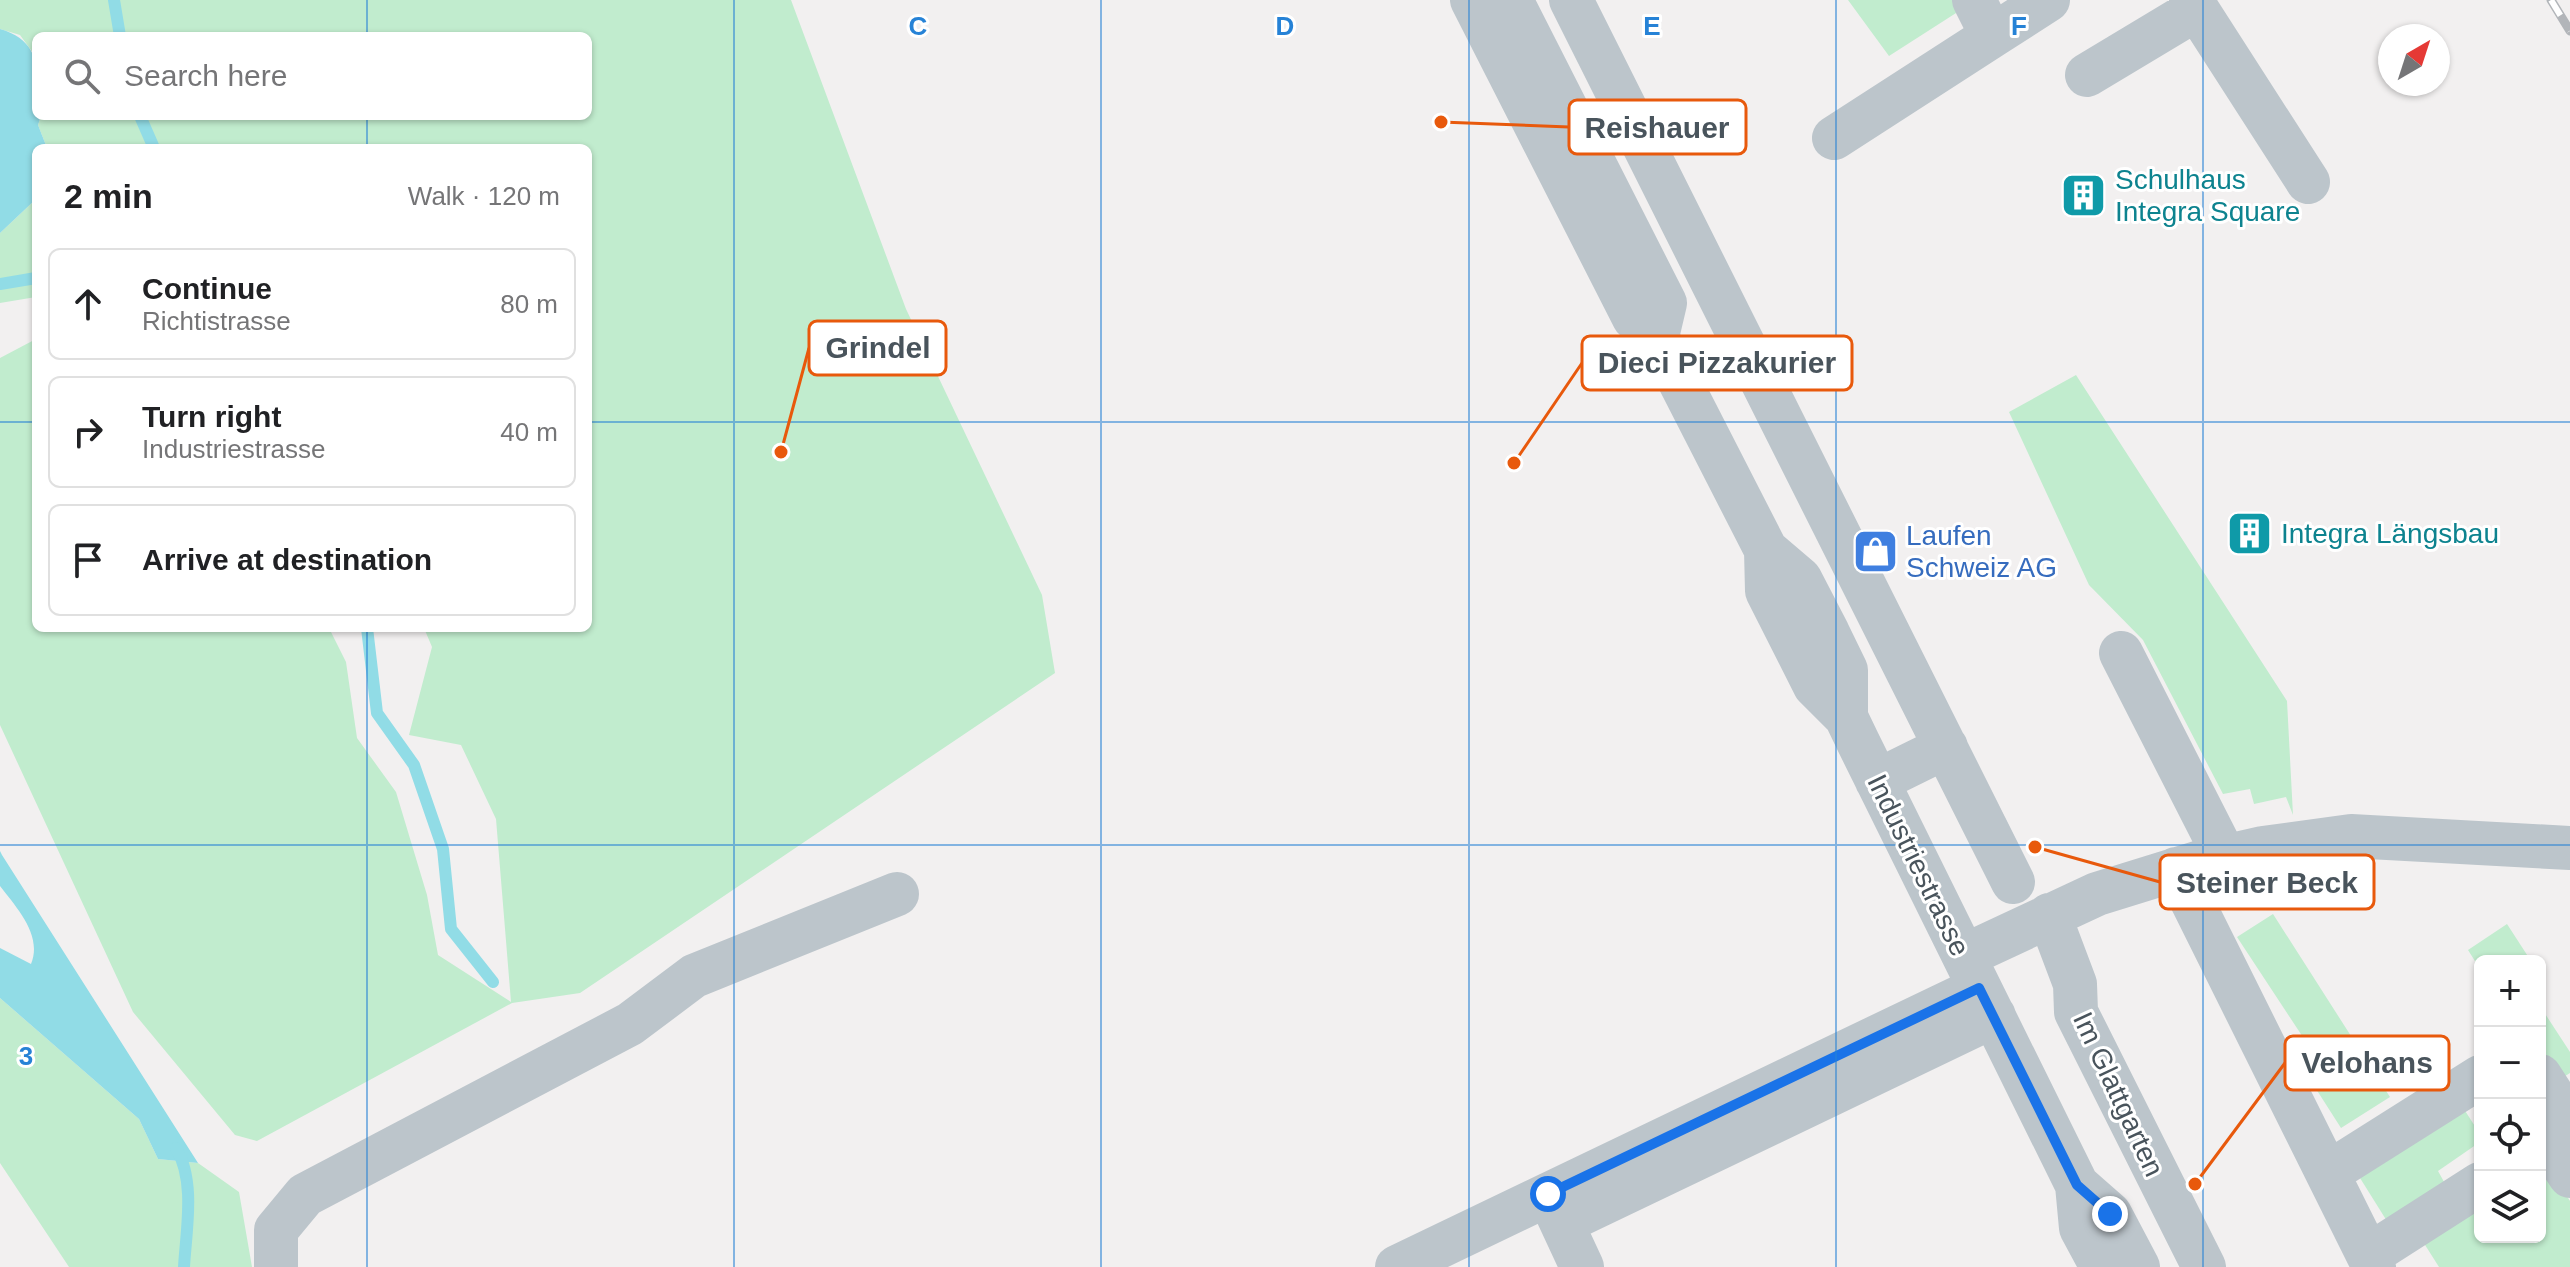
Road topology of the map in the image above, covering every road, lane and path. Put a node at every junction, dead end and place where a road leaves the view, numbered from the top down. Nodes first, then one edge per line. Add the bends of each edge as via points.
1 (1472, 0) edge
2 (1511, 0) edge
3 (1571, 0) edge
4 (2048, 0) edge
5 (2194, 4) edge
6 (1983, 18) edge
7 (2087, 75) dead end
8 (1834, 138) dead end
9 (2308, 182) dead end
10 (1657, 337) junction
11 (2121, 653) dead end
12 (1946, 747) junction
13 (1877, 781) junction
14 (2570, 848) edge
15 (2225, 857) junction
16 (2176, 869) junction
17 (2013, 882) dead end
18 (897, 894) dead end
19 (2049, 915) junction
20 (1979, 987) junction
21 (2474, 1092) edge
22 (2546, 1096) edge
23 (2557, 1134) edge
24 (2328, 1173) junction
25 (2570, 1176) edge
26 (2077, 1185) junction
27 (2474, 1188) edge
28 (1555, 1208) junction
29 (2371, 1261) edge
30 (276, 1267) edge
31 (1397, 1267) edge
32 (1582, 1267) edge
33 (2102, 1267) edge
34 (2138, 1267) edge
35 (2204, 1267) edge

1 - 10 street, Industriestrasse via 1634,318
2 - 10 street via 1665,303
3 - 12 street
4 - 6 street
5 - 7 street
5 - 9 street
6 - 8 street
10 - 13 street, Industriestrasse via 1766,550 1800,579 1846,670 1846,717
11 - 15 street
12 - 13 street
12 - 17 street
13 - 20 street, Industriestrasse
14 - 15 street via 2351,836
15 - 16 street
16 - 19 street
16 - 24 street
18 - 30 street via 694,976 630,1024 305,1195 276,1230
19 - 20 street
19 - 35 street, Im Glattgarten via 2075,984 2076,1012
20 - 26 street, Industriestrasse
20 - 28 street
21 - 24 street
22 - 23 street
23 - 25 street
24 - 29 street
26 - 33 street, Industriestrasse via 2081,1228
26 - 34 street, Industriestrasse via 2110,1214
27 - 29 street
28 - 31 street
28 - 32 street

